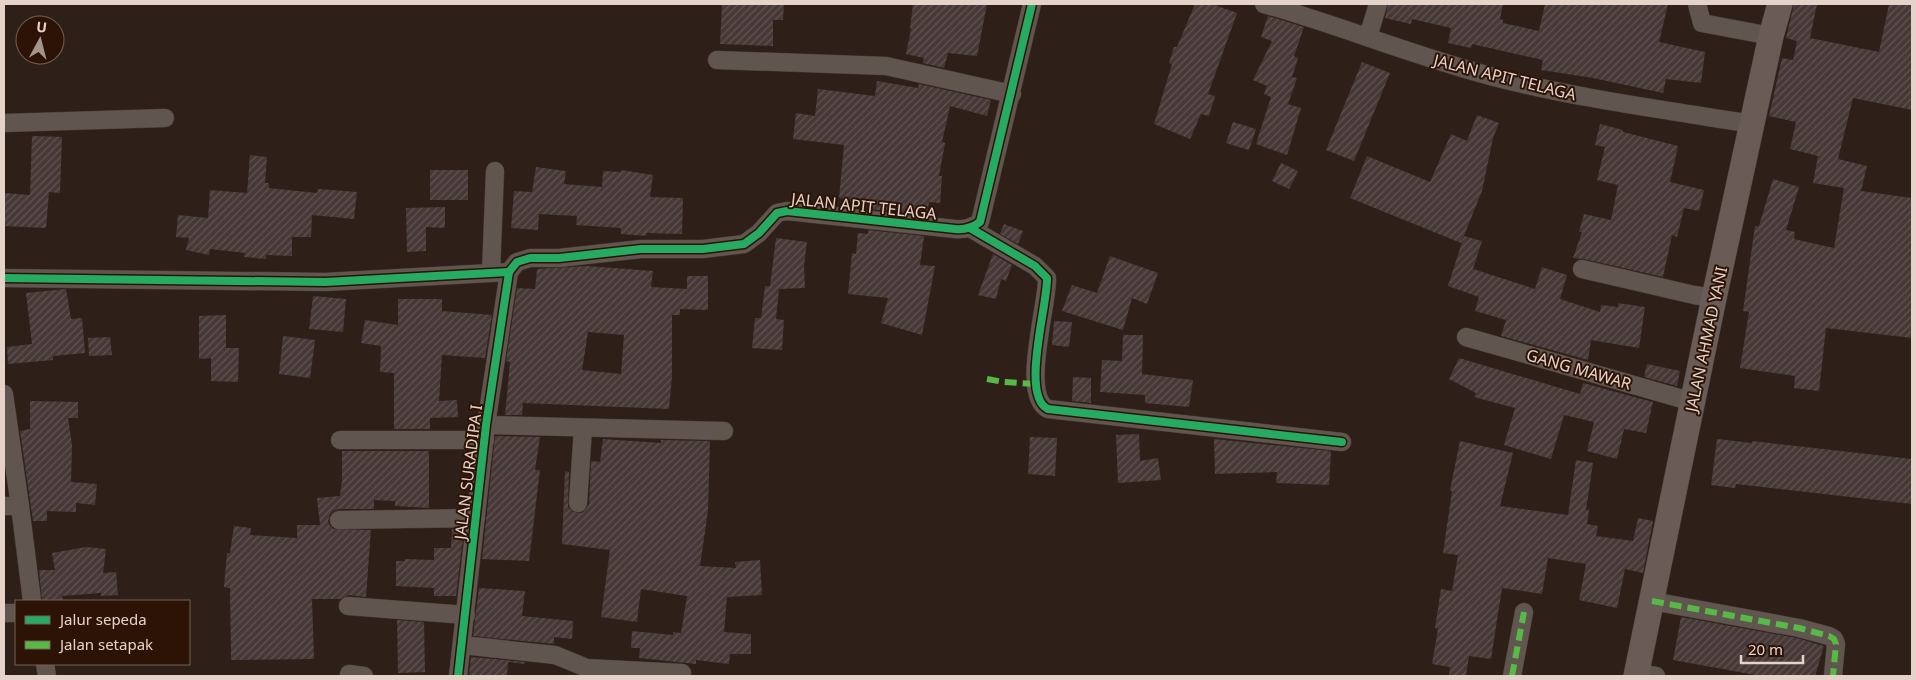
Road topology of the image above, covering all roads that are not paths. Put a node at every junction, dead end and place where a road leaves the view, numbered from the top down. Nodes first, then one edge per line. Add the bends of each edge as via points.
1 (1032, 4) edge
2 (1264, 4) edge
3 (1378, 4) edge
4 (1697, 4) edge
5 (1780, 4) edge
6 (1771, 36) junction
7 (1368, 37) junction
8 (717, 60) dead end
9 (1012, 94) junction
10 (165, 118) dead end
11 (4, 123) edge
12 (1752, 124) junction
13 (495, 171) dead end
14 (970, 228) junction
15 (1582, 269) dead end
16 (490, 272) junction
17 (509, 272) junction
18 (4, 278) edge
19 (1714, 298) junction
20 (1466, 337) dead end
21 (4, 394) edge
22 (1693, 402) junction
23 (583, 428) junction
24 (724, 430) dead end
25 (486, 432) junction
26 (340, 440) dead end
27 (1342, 442) dead end
28 (578, 502) dead end
29 (12, 506) edge
30 (476, 518) junction
31 (340, 520) dead end
32 (32, 600) edge
33 (1652, 601) junction
34 (348, 606) dead end
35 (1524, 612) dead end
36 (466, 615) junction
37 (462, 645) junction
38 (682, 673) dead end
39 (1643, 675) edge
40 (458, 676) edge
41 (1512, 676) edge
42 (1833, 676) edge

1 - 9 street
2 - 7 street, JALAN APIT TELAGA
3 - 7 street
4 - 6 street via 1702,23
5 - 6 main road, JALAN AHMAD YANI
6 - 12 main road, JALAN AHMAD YANI
7 - 12 street, JALAN APIT TELAGA via 1407,52 1498,78 1591,98
8 - 9 street via 886,66
9 - 14 street via 980,222
10 - 11 street
12 - 19 main road, JALAN AHMAD YANI
13 - 16 street
14 - 17 street, JALAN APIT TELAGA via 787,211 776,213 759,233 744,244 530,258 517,262
14 - 27 street via 1035,266 1047,278 1035,384 1044,407
15 - 19 street
16 - 17 street
16 - 18 street via 325,282
17 - 25 street, JALAN SURADIPA I
19 - 22 main road, JALAN AHMAD YANI
20 - 22 street, GANG MAWAR
21 - 29 street
22 - 33 main road, JALAN AHMAD YANI
23 - 24 street
23 - 25 street
23 - 28 street
25 - 26 street
25 - 30 street, JALAN SURADIPA I
29 - 32 street
30 - 31 street
30 - 36 street, JALAN SURADIPA I
33 - 39 main road, JALAN AHMAD YANI
33 - 42 street via 1829,636 1836,644
34 - 36 street
35 - 41 street
36 - 37 street, JALAN SURADIPA I
37 - 38 street via 555,655 587,668
37 - 40 street, JALAN SURADIPA I

